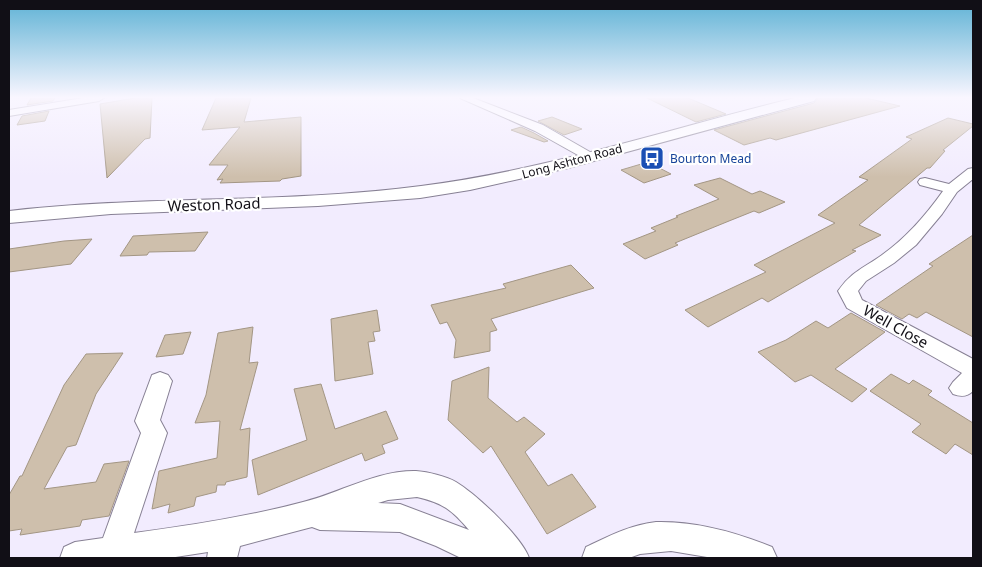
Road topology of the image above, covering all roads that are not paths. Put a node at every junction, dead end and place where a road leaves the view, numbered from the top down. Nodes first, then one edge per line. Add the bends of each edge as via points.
1 (530, 124) edge
2 (709, 124) edge
3 (590, 156) junction
4 (973, 172) edge
5 (925, 182) dead end
6 (952, 189) junction
7 (420, 192) joint
8 (9, 217) edge
9 (969, 378) edge
10 (160, 381) dead end
11 (304, 516) junction
12 (224, 546) edge
13 (112, 552) junction
14 (75, 558) edge
15 (494, 558) edge
16 (514, 558) edge
17 (597, 558) edge
18 (761, 558) edge

1 - 3 street
2 - 3 street, Long Ashton Road
3 - 7 street, Long Ashton Road via 503,179
4 - 6 street, Well Close
5 - 6 street
6 - 9 street, Well Close via 910,241 859,277 848,292 854,304
7 - 8 street, Weston Road
10 - 13 street via 148,421 154,434
11 - 12 street
11 - 15 street via 400,518 444,534
11 - 16 street via 388,487 417,484 446,491 470,510
12 - 13 street
13 - 14 street
17 - 18 street via 639,539 685,536

